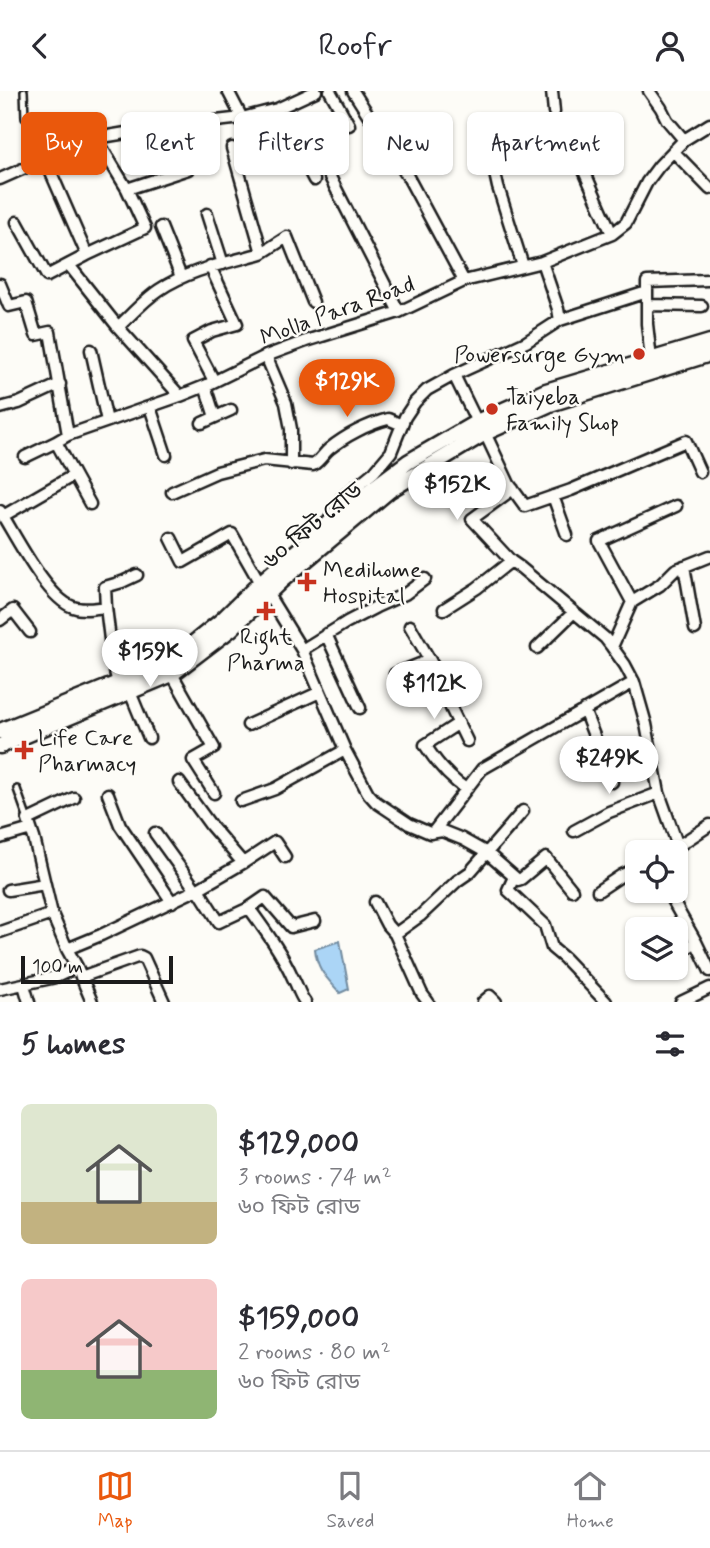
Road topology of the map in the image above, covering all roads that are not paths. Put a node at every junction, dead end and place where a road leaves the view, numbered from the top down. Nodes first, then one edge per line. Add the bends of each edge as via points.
1 (24, 91) edge
2 (228, 91) edge
3 (291, 91) edge
4 (316, 91) edge
5 (330, 91) edge
6 (353, 91) edge
7 (552, 91) edge
8 (649, 91) edge
9 (297, 101) junction
10 (277, 109) junction
11 (25, 112) edge
12 (239, 112) edge
13 (265, 112) edge
14 (342, 112) edge
15 (554, 112) dead end
16 (705, 127) edge
17 (121, 134) edge
18 (710, 139) edge
19 (684, 140) junction
20 (232, 148) dead end
21 (673, 151) junction
22 (171, 175) edge
23 (495, 175) edge
24 (586, 175) edge
25 (330, 177) dead end
26 (0, 179) edge
27 (314, 180) dead end
28 (710, 189) edge
29 (127, 190) junction
30 (207, 213) dead end
31 (17, 222) dead end
32 (161, 227) dead end
33 (612, 234) junction
34 (262, 253) junction
35 (87, 255) junction
36 (542, 262) junction
37 (223, 264) junction
38 (69, 265) junction
39 (523, 265) junction
40 (210, 266) junction
41 (181, 277) junction
42 (708, 280) dead end
43 (464, 281) junction
44 (0, 284) edge
45 (647, 292) junction
46 (313, 302) dead end
47 (647, 305) junction
48 (702, 306) dead end
49 (4, 307) edge
50 (399, 312) junction
51 (560, 320) junction
52 (118, 327) junction
53 (710, 342) edge
54 (91, 350) dead end
55 (710, 354) edge
56 (266, 356) junction
57 (651, 359) junction
58 (454, 375) junction
59 (60, 384) junction
60 (209, 384) junction
61 (591, 384) junction
62 (180, 396) junction
63 (150, 407) junction
64 (0, 408) edge
65 (231, 410) dead end
66 (215, 417) junction
67 (107, 421) junction
68 (202, 423) dead end
69 (402, 425) junction
70 (481, 427) junction
71 (68, 435) junction
72 (56, 442) junction
73 (166, 455) dead end
74 (25, 457) dead end
75 (291, 464) junction
76 (700, 472) dead end
77 (74, 475) junction
78 (513, 489) junction
79 (173, 492) dead end
80 (553, 496) junction
81 (90, 504) dead end
82 (676, 506) dead end
83 (1, 514) edge
84 (321, 531) junction
85 (567, 535) dead end
86 (172, 538) dead end
87 (710, 556) edge
88 (512, 561) junction
89 (684, 566) junction
90 (137, 575) dead end
91 (425, 579) dead end
92 (264, 588) junction
93 (632, 602) junction
94 (106, 607) junction
95 (444, 609) dead end
96 (574, 612) junction
97 (0, 620) edge
98 (410, 626) dead end
99 (695, 629) dead end
100 (30, 632) dead end
101 (326, 634) junction
102 (612, 647) junction
103 (537, 648) dead end
104 (302, 650) junction
105 (430, 660) junction
106 (172, 674) junction
107 (395, 674) dead end
108 (634, 682) junction
109 (118, 683) junction
110 (130, 692) junction
111 (320, 692) junction
112 (95, 700) junction
113 (360, 708) dead end
114 (584, 711) junction
115 (459, 723) junction
116 (248, 725) dead end
117 (0, 731) edge
118 (149, 738) dead end
119 (467, 741) dead end
120 (0, 746) edge
121 (345, 750) junction
122 (179, 782) dead end
123 (612, 782) dead end
124 (17, 789) dead end
125 (466, 789) junction
126 (214, 793) dead end
127 (659, 793) junction
128 (108, 794) dead end
129 (74, 798) dead end
130 (241, 801) dead end
131 (523, 811) dead end
132 (29, 825) junction
133 (710, 825) edge
134 (434, 831) junction
135 (574, 831) dead end
136 (155, 833) dead end
137 (0, 838) edge
138 (676, 840) edge
139 (687, 840) edge
140 (486, 853) junction
141 (285, 857) dead end
142 (243, 863) junction
143 (625, 874) edge
144 (514, 877) junction
145 (46, 884) junction
146 (8, 890) dead end
147 (197, 890) junction
148 (572, 890) dead end
149 (598, 891) dead end
150 (172, 902) junction
151 (375, 902) dead end
152 (674, 903) edge
153 (249, 908) junction
154 (52, 914) junction
155 (315, 921) dead end
156 (0, 932) edge
157 (395, 934) junction
158 (696, 942) junction
159 (688, 947) edge
160 (67, 949) junction
161 (710, 971) edge
162 (79, 972) junction
163 (24, 985) junction
164 (710, 988) edge
165 (0, 989) edge
166 (600, 1000) edge
167 (29, 1002) edge
168 (92, 1002) edge
169 (164, 1002) edge
170 (305, 1002) edge
171 (428, 1002) edge
172 (483, 1002) edge
173 (496, 1002) edge
174 (681, 1002) edge

1 - 11 lane
2 - 12 street
3 - 9 street
4 - 9 street
5 - 14 street
6 - 43 street via 408,177
7 - 15 street
8 - 19 street
9 - 10 street
10 - 13 street
10 - 27 street
16 - 18 street
16 - 19 street, Molla Para Road
17 - 29 street via 96,138
19 - 21 street, Molla Para Road
20 - 34 street
21 - 28 street
21 - 33 street, Molla Para Road via 647,182 626,223
22 - 29 street
23 - 39 street
24 - 33 street
25 - 50 street
26 - 35 street via 45,159
29 - 35 street via 145,227
30 - 37 street
31 - 38 street via 47,276
32 - 41 street
33 - 36 street, Molla Para Road
34 - 37 street
34 - 46 street via 287,237
35 - 38 street
36 - 39 street, Molla Para Road
36 - 51 street
37 - 40 street
38 - 52 street
39 - 43 street, Molla Para Road
40 - 41 street
40 - 60 street via 237,324 193,341
41 - 52 street via 157,291
42 - 45 street via 647,282
43 - 50 street, Molla Para Road
44 - 49 street
45 - 47 street
45 - 51 street
47 - 48 street
47 - 57 street
49 - 59 street via 26,302 36,335 50,332
50 - 56 street, Molla Para Road
51 - 58 street via 526,342
52 - 62 street
53 - 57 street, ৬০ ফিট রোড
54 - 67 street
55 - 61 street, ৬০ ফিট রোড
56 - 60 street, Molla Para Road
56 - 75 street via 286,403
57 - 61 street, ৬০ ফিট রোড
58 - 69 street via 415,402
58 - 70 street
59 - 64 street
59 - 71 street
60 - 62 street, Molla Para Road
60 - 66 street
61 - 70 street, ৬০ ফিট রোড via 546,391
62 - 63 street, Molla Para Road
63 - 67 street, Molla Para Road
63 - 73 street
65 - 66 street
66 - 68 street
67 - 71 street, Molla Para Road
69 - 75 street via 382,421 327,450 317,463
69 - 84 street via 386,459 342,498
70 - 78 street
70 - 84 street, ৬০ ফিট রোড via 408,462
70 - 92 street, ৬০ ফিট রোড via 390,490
71 - 72 street, Molla Para Road
72 - 74 street, Molla Para Road
72 - 77 street
75 - 79 street via 264,460 217,472
76 - 80 street via 686,441
77 - 81 street
77 - 83 street
78 - 80 street via 525,506
78 - 88 street via 472,519
80 - 85 street
82 - 93 street via 599,541
83 - 94 street via 60,600 83,609
84 - 92 street, ৬০ ফিট রোড
86 - 92 street via 183,562 232,534
87 - 89 street
88 - 95 street
88 - 96 street
89 - 93 street
89 - 99 street
90 - 94 street via 105,587
91 - 101 street
92 - 104 street
92 - 106 street, ৬০ ফিট রোড via 231,629
92 - 109 street, ৬০ ফিট রোড via 175,658
93 - 102 street
94 - 109 street
96 - 102 street
96 - 103 street
97 - 100 street via 13,610
98 - 105 street
101 - 104 street
101 - 113 street
102 - 108 street
104 - 111 street
105 - 107 street
105 - 115 street
106 - 110 street, ৬০ ফিট রোড
106 - 126 street via 214,748 193,760
108 - 114 street
108 - 127 street
109 - 112 street, ৬০ ফিট রোড
110 - 112 street, ৬০ ফিট রোড
110 - 118 street
111 - 116 street
111 - 121 street
112 - 117 street, ৬০ ফিট রোড
112 - 120 street, ৬০ ফিট রোড
114 - 123 street
114 - 125 street via 482,769
115 - 119 street
115 - 125 street via 425,745
121 - 130 street via 275,789
121 - 134 street via 376,802 409,824
122 - 142 street
124 - 132 lane
125 - 134 street
127 - 135 street
127 - 138 street
128 - 150 street via 120,825
129 - 132 street
131 - 140 street
132 - 137 street
132 - 145 street
133 - 139 street
134 - 140 street via 462,839
136 - 147 street
140 - 144 street
140 - 157 street via 470,872
141 - 142 street via 275,842
142 - 147 street
143 - 149 street
144 - 148 street via 521,879 546,858
144 - 166 street via 508,890 545,925 552,948
145 - 146 street
145 - 154 street
147 - 150 street
147 - 153 street via 219,922
150 - 160 street
151 - 157 street
152 - 158 street
153 - 155 street via 265,897 291,927
153 - 170 street
154 - 156 street
154 - 160 street
157 - 171 street
158 - 159 street
158 - 161 street
160 - 162 street
162 - 163 street
162 - 168 street
162 - 169 street via 140,955
163 - 165 street
163 - 167 street
164 - 174 street
172 - 173 street via 490,996

